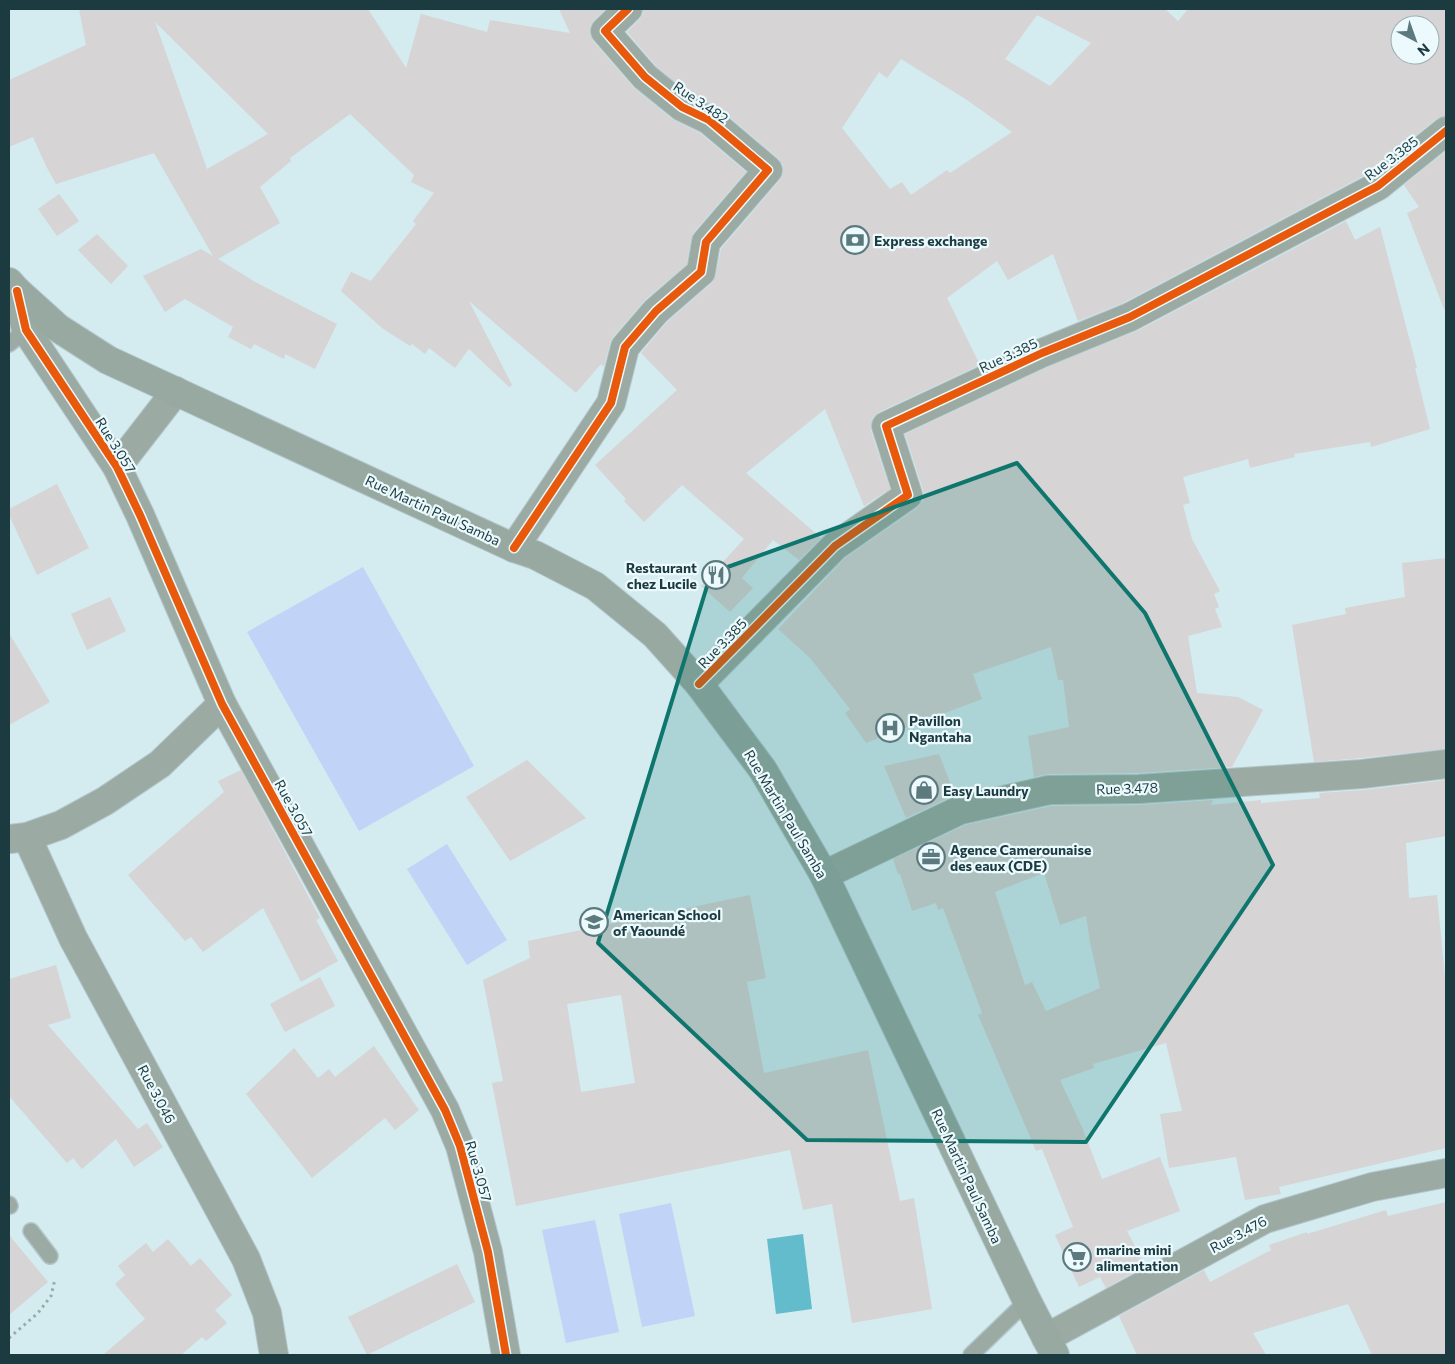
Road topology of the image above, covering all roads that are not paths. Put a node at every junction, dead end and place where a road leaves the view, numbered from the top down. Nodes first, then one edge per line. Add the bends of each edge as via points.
1 (628, 9) edge
2 (1446, 131) edge
3 (13, 286) edge
4 (17, 337) edge
5 (176, 391) junction
6 (117, 467) junction
7 (514, 548) junction
8 (699, 684) junction
9 (222, 704) junction
10 (1446, 764) edge
11 (18, 838) edge
12 (824, 874) junction
13 (1446, 1173) edge
14 (31, 1231) dead end
15 (50, 1256) road end
16 (1027, 1301) junction
17 (1050, 1347) edge
18 (274, 1355) edge
19 (506, 1355) edge
20 (971, 1355) edge

1 - 7 street, Rue 3.482 via 605,31 645,77 682,107 710,120 768,170 706,242 701,272 656,311 625,347 611,403
2 - 8 street, Rue 3.385 via 1378,186 1130,317 1042,352 886,426 908,495 835,546
3 - 4 street, Rue 3.057
3 - 5 main road, Rue Martin Paul Samba via 58,328 108,360
4 - 6 street, Rue 3.057
5 - 6 street, Rue 3.057
5 - 7 main road, Rue Martin Paul Samba
6 - 9 street, Rue 3.057
7 - 8 main road, Rue Martin Paul Samba via 535,555 595,586 655,635
8 - 12 main road, Rue Martin Paul Samba via 763,770
9 - 11 street via 160,764 105,801 61,825
9 - 19 street, Rue 3.057 via 445,1110 460,1146 488,1252
10 - 12 street, Rue 3.478 via 1362,774 1139,789 1049,790 960,810
11 - 18 street, Rue 3.046 via 246,1259 266,1313
12 - 16 main road, Rue Martin Paul Samba
13 - 17 street, Rue 3.476 via 1372,1187 1265,1219
14 - 15 lane
16 - 17 main road, Rue Martin Paul Samba
16 - 20 lane

